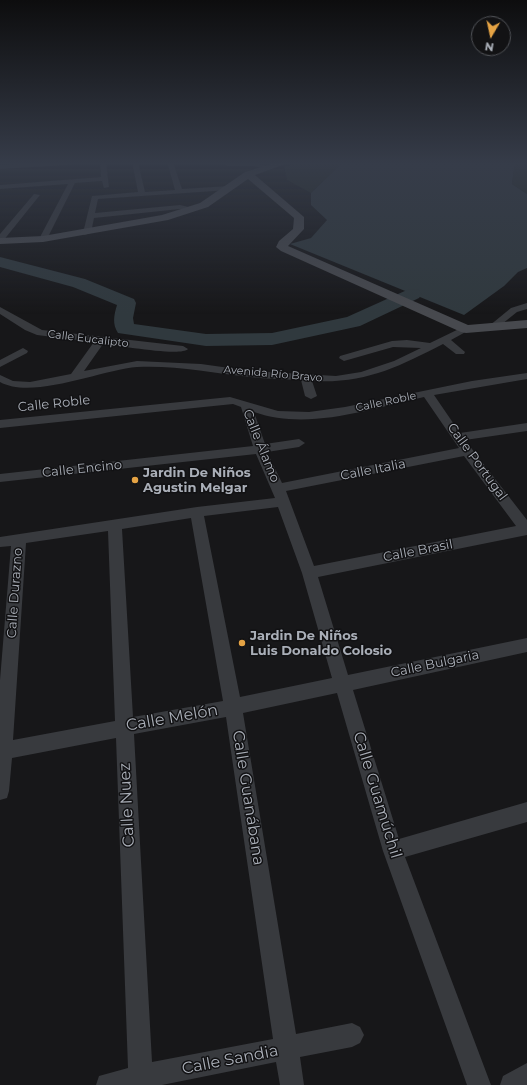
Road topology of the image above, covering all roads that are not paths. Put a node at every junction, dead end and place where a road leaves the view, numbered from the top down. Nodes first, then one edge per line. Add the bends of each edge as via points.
1 (22, 213) edge
2 (57, 213) edge
3 (92, 213) edge
4 (124, 213) edge
5 (180, 213) edge
6 (294, 213) edge
7 (91, 216) junction
8 (87, 233) junction
9 (43, 239) junction
10 (0, 240) edge
11 (527, 306) edge
12 (0, 310) edge
13 (527, 324) edge
14 (494, 326) junction
15 (466, 329) junction
16 (101, 340) junction
17 (443, 340) junction
18 (430, 346) junction
19 (183, 348) dead end
20 (23, 351) dead end
21 (460, 352) dead end
22 (344, 358) dead end
23 (0, 364) edge
24 (75, 376) junction
25 (527, 376) edge
26 (306, 377) junction
27 (0, 378) edge
28 (427, 394) junction
29 (311, 396) dead end
30 (230, 400) joint
31 (246, 405) junction
32 (0, 424) edge
33 (527, 427) edge
34 (459, 438) junction
35 (299, 443) dead end
36 (260, 449) junction
37 (467, 451) junction
38 (0, 478) edge
39 (278, 488) junction
40 (283, 502) junction
41 (197, 512) junction
42 (115, 524) junction
43 (527, 529) edge
44 (19, 539) junction
45 (0, 542) edge
46 (309, 573) junction
47 (527, 644) edge
48 (343, 683) junction
49 (234, 707) junction
50 (124, 726) junction
51 (2, 751) edge
52 (0, 791) edge
53 (527, 812) edge
54 (393, 851) junction
55 (352, 1036) dead end
56 (287, 1049) junction
57 (527, 1074) edge
58 (140, 1081) edge
59 (108, 1085) edge
60 (292, 1085) edge
61 (479, 1085) edge
62 (512, 1085) edge

1 - 10 street
2 - 9 street
3 - 7 street
4 - 7 street
5 - 8 street via 144,223
6 - 15 street via 299,217 300,228 282,243 285,249
7 - 8 street
8 - 9 street
9 - 10 street
11 - 14 street via 514,310
12 - 16 street, Calle Eucalipto via 40,333
13 - 14 street, Avenida Río Bravo
14 - 15 street, Avenida Río Bravo
15 - 17 street, Avenida Río Bravo
16 - 19 street, Calle Eucalipto
16 - 24 street
17 - 18 street, Avenida Río Bravo
17 - 21 street
18 - 22 street via 392,344
18 - 26 street, Avenida Río Bravo via 398,363 363,375 336,379
20 - 23 street
24 - 26 street, Avenida Río Bravo via 137,364
24 - 27 street, Avenida Río Bravo via 30,385 11,384
25 - 28 street, Calle Roble
26 - 29 street
28 - 31 street, Calle Roble via 343,411 304,415 265,413
28 - 34 street, Calle Portugal
30 - 31 street, Calle Álamo
30 - 32 street, Calle Roble
31 - 36 street, Calle Álamo
33 - 34 street
34 - 37 street, Calle Portugal
35 - 36 street, Calle Encino
36 - 38 street, Calle Encino
36 - 39 street, Calle Álamo
37 - 39 street, Calle Italia
37 - 43 street, Calle Portugal
39 - 40 street, Calle Álamo
40 - 41 street
40 - 46 street, Calle Guamúchil
41 - 42 street
41 - 49 street, Calle Guanábana
42 - 44 street
42 - 50 street, Calle Nuez
43 - 46 street, Calle Brasil
44 - 45 street
44 - 51 street, Calle Durazno
46 - 48 street, Calle Guamúchil
47 - 48 street, Calle Bulgaria
48 - 49 street, Calle Melón
48 - 54 street, Calle Guamúchil
49 - 50 street, Calle Melón
49 - 56 street, Calle Guanábana
50 - 51 street, Calle Melón
50 - 58 street, Calle Nuez
51 - 52 street, Calle Durazno
53 - 54 street
54 - 61 street, Calle Guamúchil
55 - 56 street, Calle Sandia
56 - 58 street, Calle Sandia
56 - 60 street, Calle Guanábana
57 - 62 street
58 - 59 street, Calle Sandia

